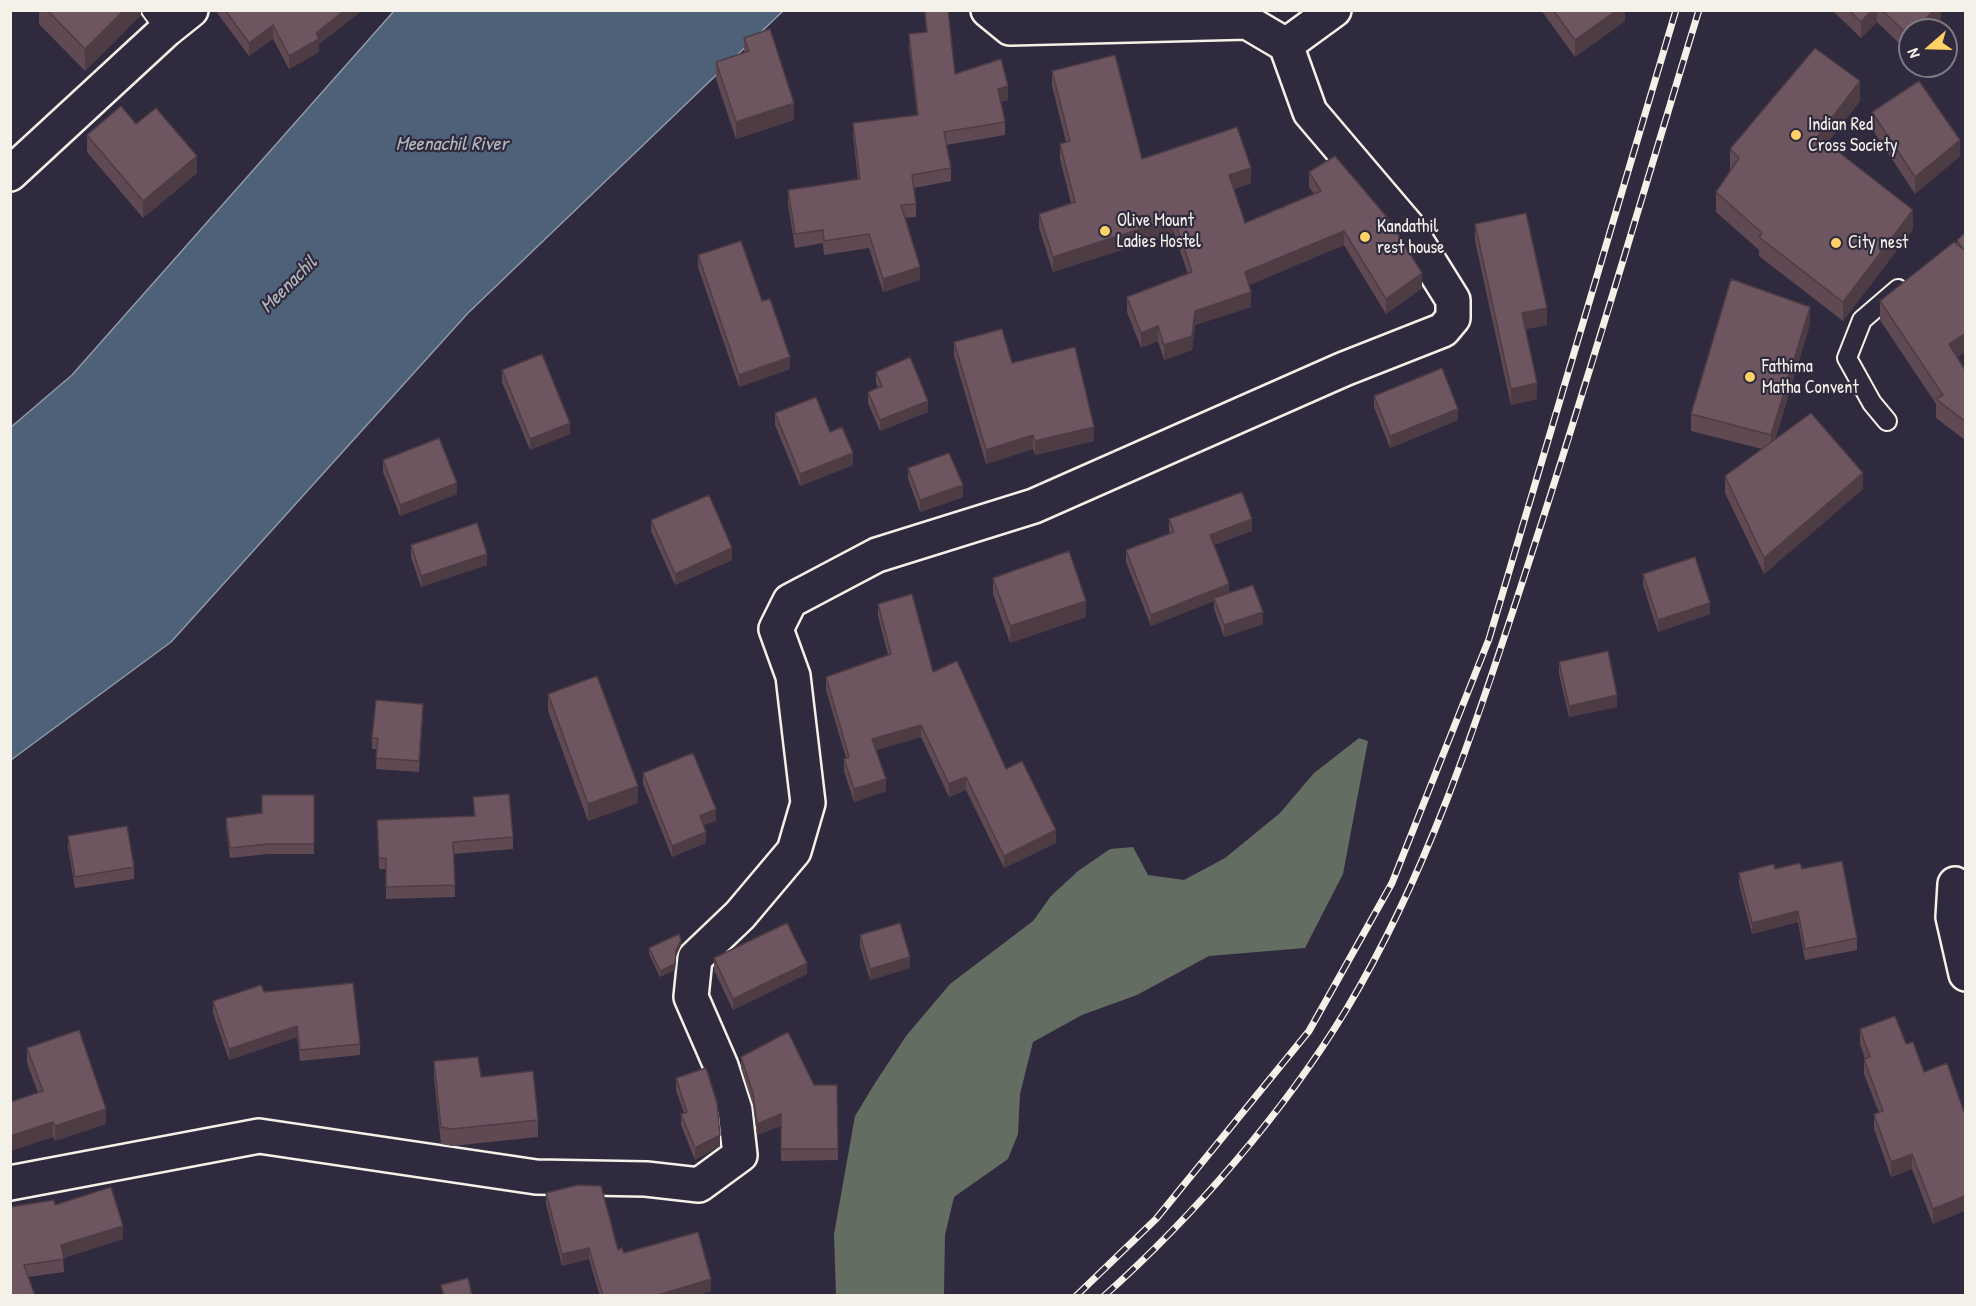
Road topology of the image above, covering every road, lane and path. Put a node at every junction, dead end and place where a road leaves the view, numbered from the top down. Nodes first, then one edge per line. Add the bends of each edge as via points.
1 (988, 10) edge
2 (1334, 10) edge
3 (169, 17) edge
4 (1286, 45) junction
5 (10, 174) edge
6 (1911, 279) edge
7 (1887, 421) dead end
8 (1955, 884) dead end
9 (1965, 974) edge
10 (10, 1184) edge

1 - 4 street via 1010,28 1247,22
2 - 4 street
3 - 5 street
4 - 10 street via 1310,112 1407,226 1453,300 1453,318 1443,330 1344,369 1034,506 876,555 790,601 776,629 793,676 808,803 795,851 740,915 695,957 691,997 735,1110 740,1155 699,1185 646,1179 536,1177 259,1136
6 - 7 lane via 1862,320 1847,358 1872,403
8 - 9 street via 1953,917

